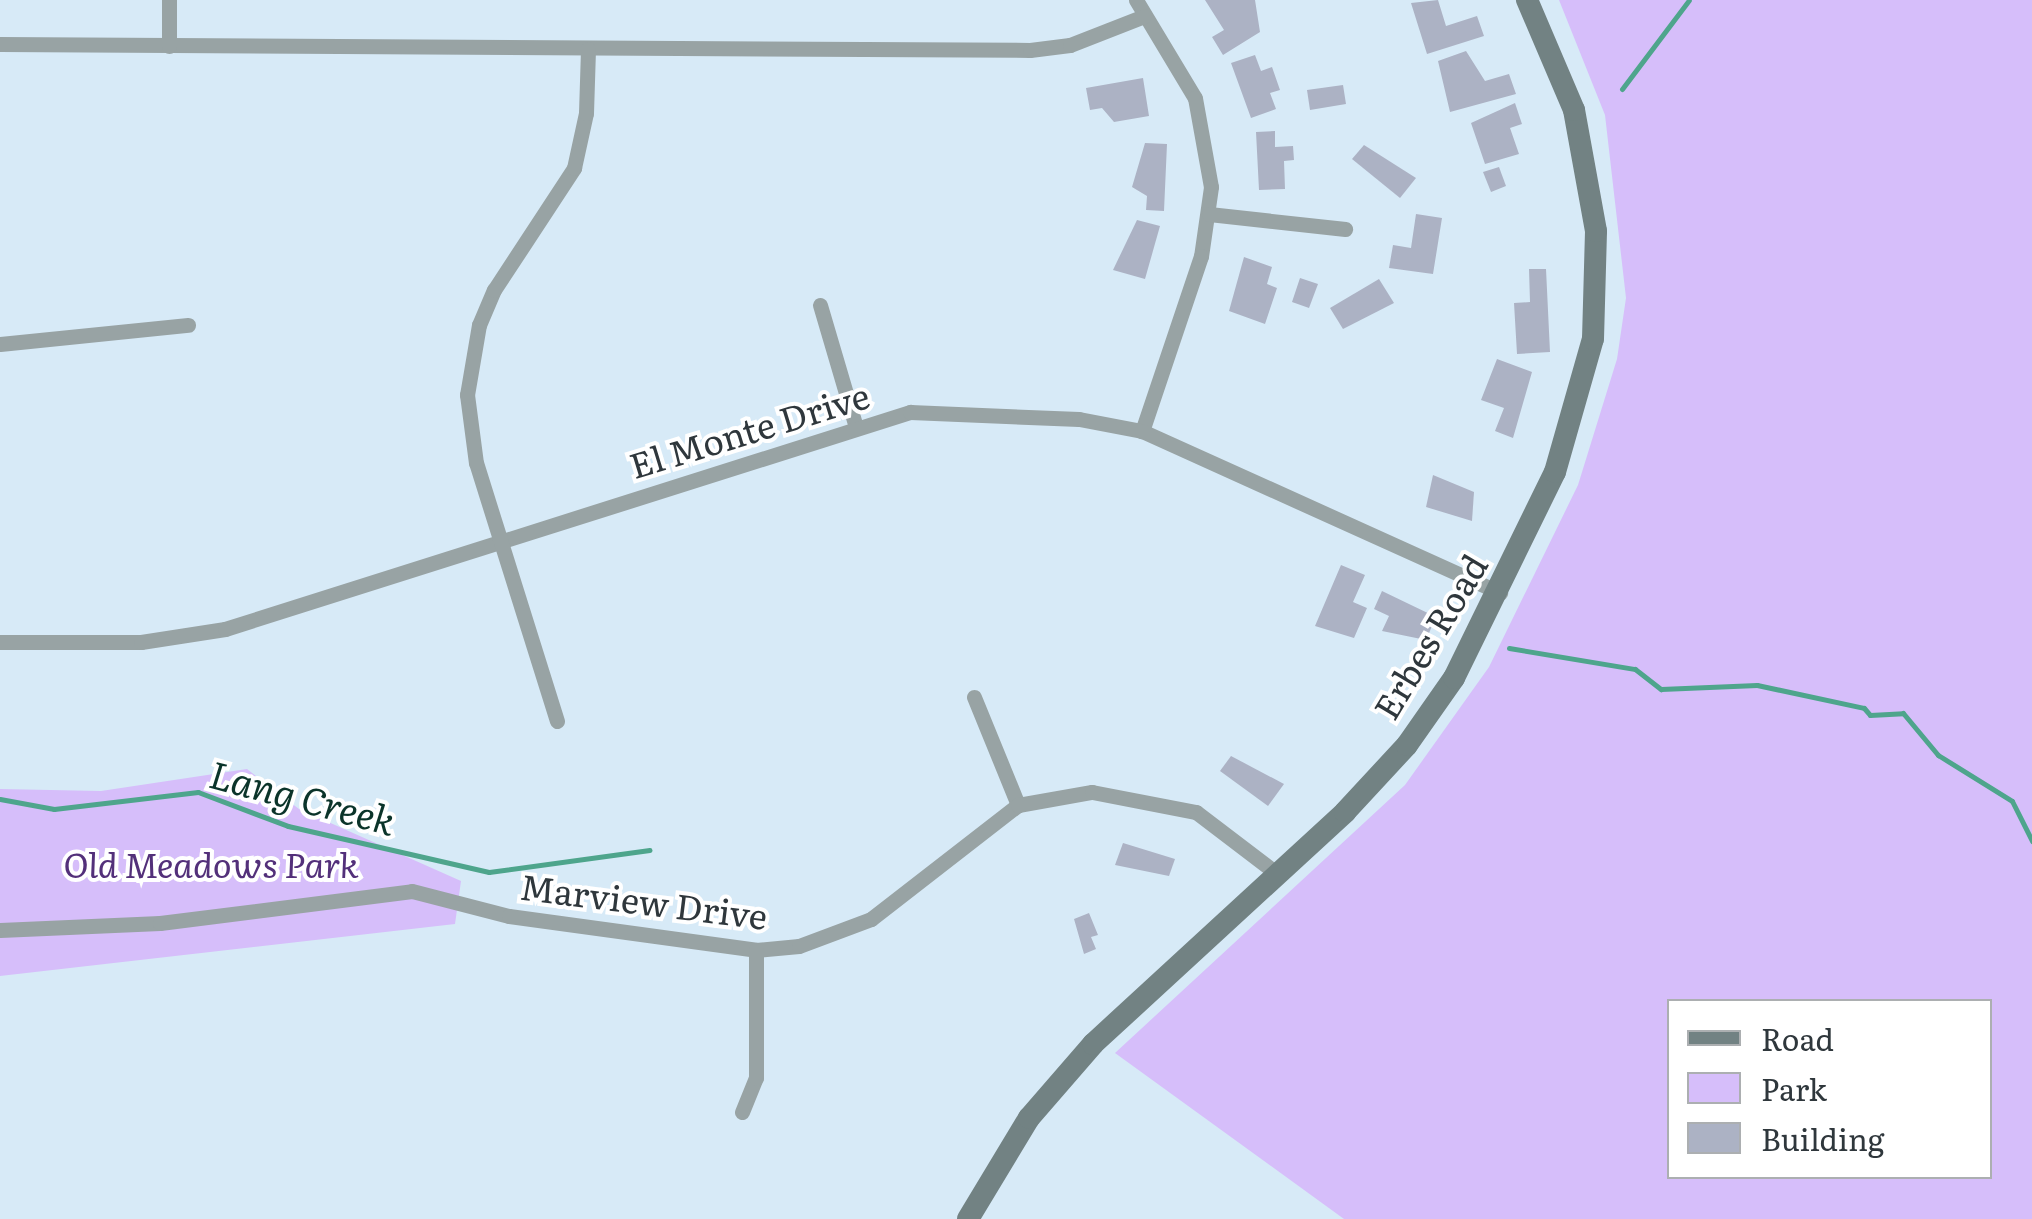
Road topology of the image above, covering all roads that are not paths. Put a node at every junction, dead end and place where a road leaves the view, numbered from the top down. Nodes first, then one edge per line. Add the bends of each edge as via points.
1 (169, 0) edge
2 (1136, 0) edge
3 (1527, 0) edge
4 (1144, 16) junction
5 (0, 44) edge
6 (168, 46) junction
7 (588, 49) junction
8 (1210, 214) junction
9 (1345, 229) dead end
10 (820, 305) dead end
11 (188, 325) dead end
12 (0, 344) edge
13 (855, 424) junction
14 (1142, 430) junction
15 (501, 539) junction
16 (1500, 593) junction
17 (0, 642) edge
18 (974, 697) dead end
19 (557, 721) dead end
20 (1018, 805) junction
21 (1276, 873) junction
22 (0, 930) edge
23 (756, 950) junction
24 (742, 1112) dead end
25 (968, 1219) edge

1 - 6 street
2 - 4 street
3 - 16 main road, Erbes Road via 1580,135 1595,216 1597,302 1576,417
4 - 7 street via 1070,45 1030,50
4 - 8 street via 1203,118
5 - 6 street
6 - 7 street
7 - 15 street via 586,113 574,168 550,215 494,290 470,358 470,434
8 - 9 street
8 - 14 street
10 - 13 street
11 - 12 street
13 - 14 street, El Monte Drive via 957,411
13 - 15 street, El Monte Drive
14 - 16 street, El Monte Drive
15 - 17 street, El Monte Drive via 183,639
15 - 19 street
16 - 21 main road, Erbes Road via 1407,745
18 - 20 street
20 - 21 street, Marview Drive via 1092,792 1163,800 1229,829
20 - 23 street, Marview Drive via 870,919 798,946
21 - 25 main road, Erbes Road via 1062,1078
22 - 23 street, Marview Drive via 160,923 412,891 509,916
23 - 24 street via 756,1078

